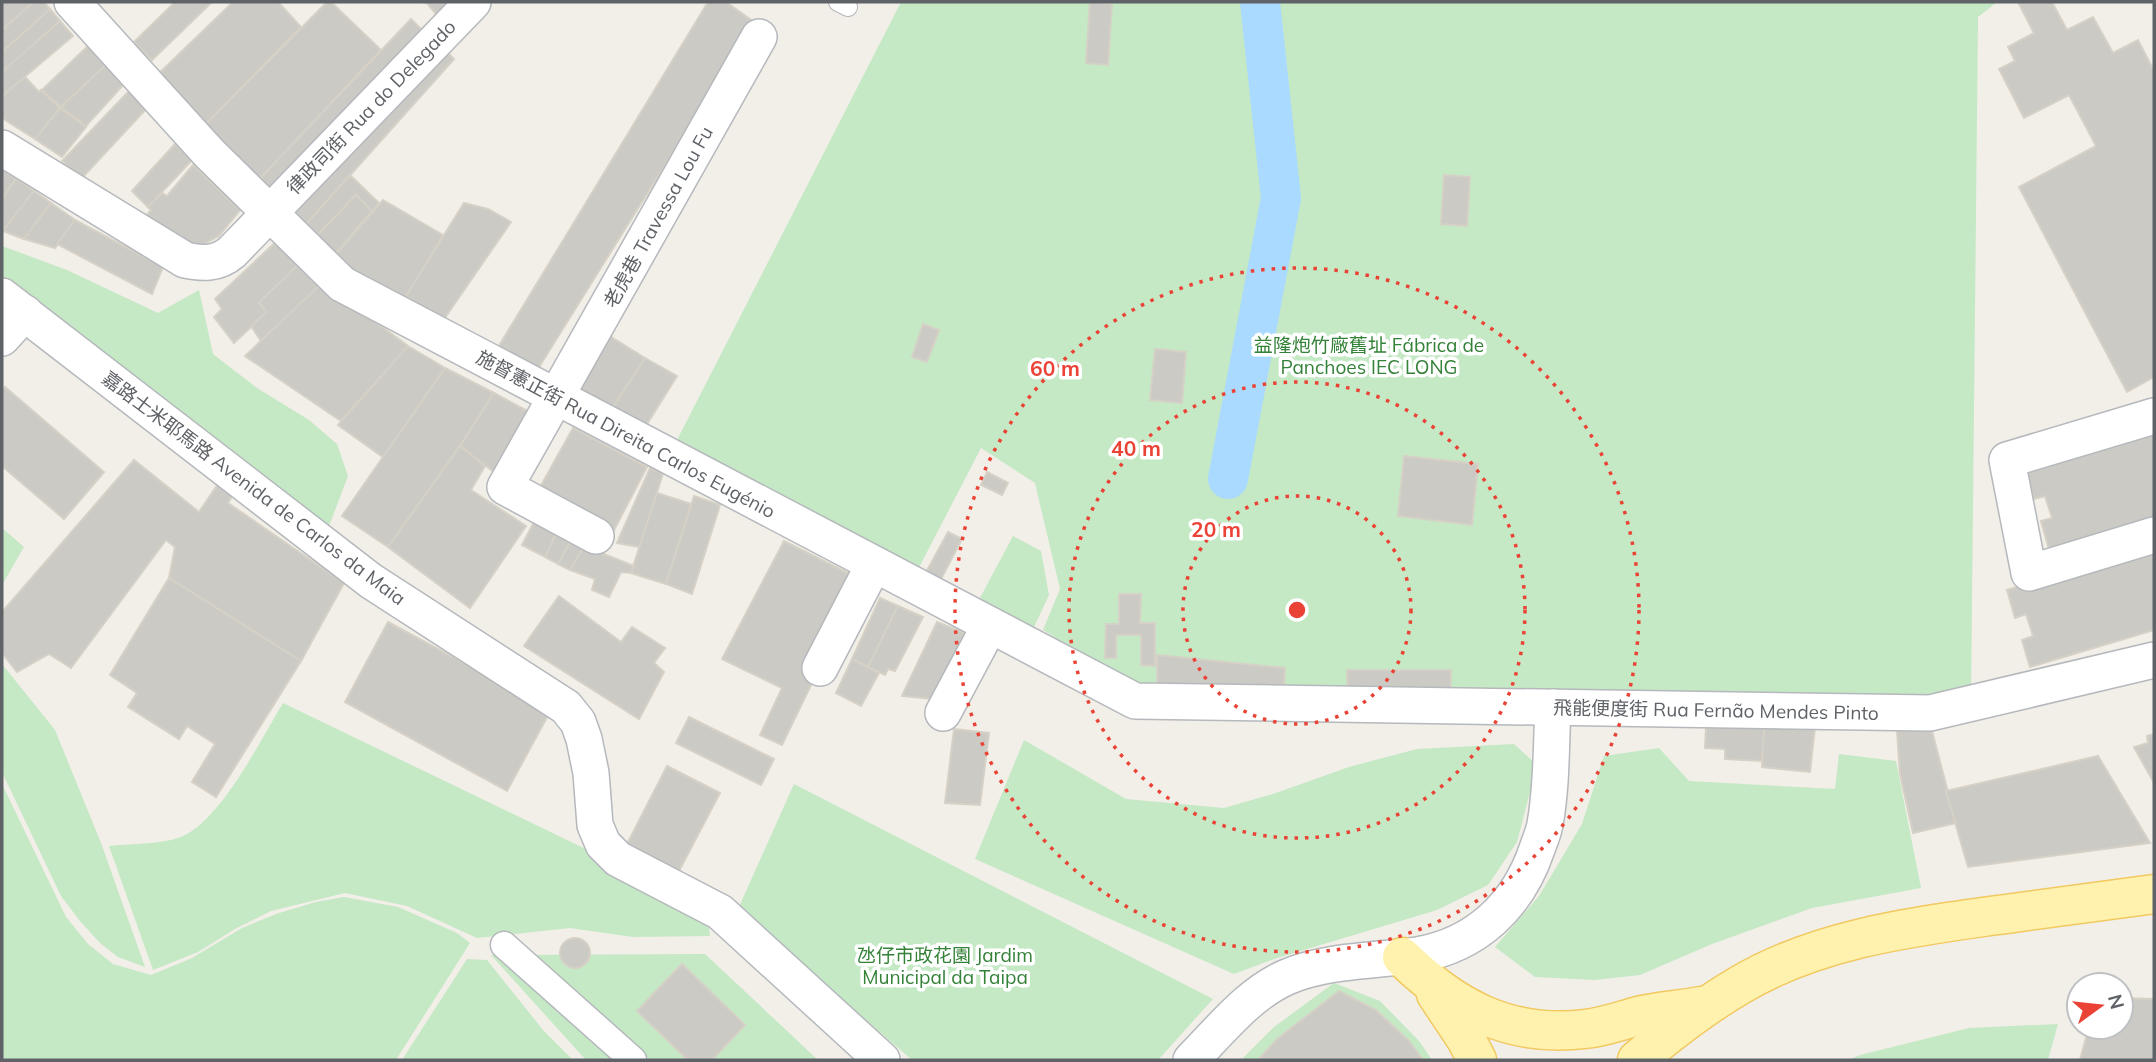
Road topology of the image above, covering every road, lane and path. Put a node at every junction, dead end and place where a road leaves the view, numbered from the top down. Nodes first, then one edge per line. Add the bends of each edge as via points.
1 (72, 2) edge
2 (473, 2) edge
3 (760, 37) dead end
4 (2, 148) edge
5 (270, 213) junction
6 (9, 316) edge
7 (556, 397) junction
8 (2154, 416) edge
9 (2154, 535) edge
10 (597, 536) dead end
11 (874, 564) junction
12 (990, 625) junction
13 (2154, 660) edge
14 (820, 668) dead end
15 (1271, 703) joint
16 (1553, 707) junction
17 (943, 713) dead end
18 (2154, 894) edge
19 (2006, 914) junction
20 (2154, 921) edge
21 (504, 945) dead end
22 (1710, 1004) junction
23 (633, 1060) edge
24 (882, 1060) edge
25 (1192, 1060) edge
26 (1477, 1060) edge
27 (1637, 1060) edge

1 - 5 street, 施督憲正街 Rua Direita Carlos Eugénio
2 - 5 street, 律政司街 Rua do Delegado
3 - 7 street, 老虎巷 Travessa Lou Fu
4 - 5 street, 律政司街 Rua do Delegado via 192,262 207,263 227,256
5 - 7 street, 施督憲正街 Rua Direita Carlos Eugénio via 342,284
6 - 24 street, 嘉路士米耶馬路 Avenida de Carlos da Maia via 371,581 566,707 584,739 595,825 603,844 618,859 720,912
7 - 10 street, 老虎巷 Travessa Lou Fu via 505,487
7 - 11 street, 施督憲正街 Rua Direita Carlos Eugénio
8 - 9 street via 2007,460 2029,573
11 - 12 street, 施督憲正街 Rua Direita Carlos Eugénio
11 - 14 street
12 - 15 street, 施督憲正街 Rua Direita Carlos Eugénio via 1135,701
12 - 17 street
13 - 16 street, 飛能便度街 Rua Fernão Mendes Pinto via 1930,713
15 - 16 street, 飛能便度街 Rua Fernão Mendes Pinto
16 - 25 street via 1545,826 1524,881 1494,919 1443,949 1322,967 1287,977 1256,996
18 - 19 main road
19 - 20 main road
19 - 22 main road via 1893,930 1840,944 1789,961
21 - 23 street
22 - 26 main road via 1584,1030 1529,1028 1459,1004 1402,957 1437,995
22 - 27 main road

